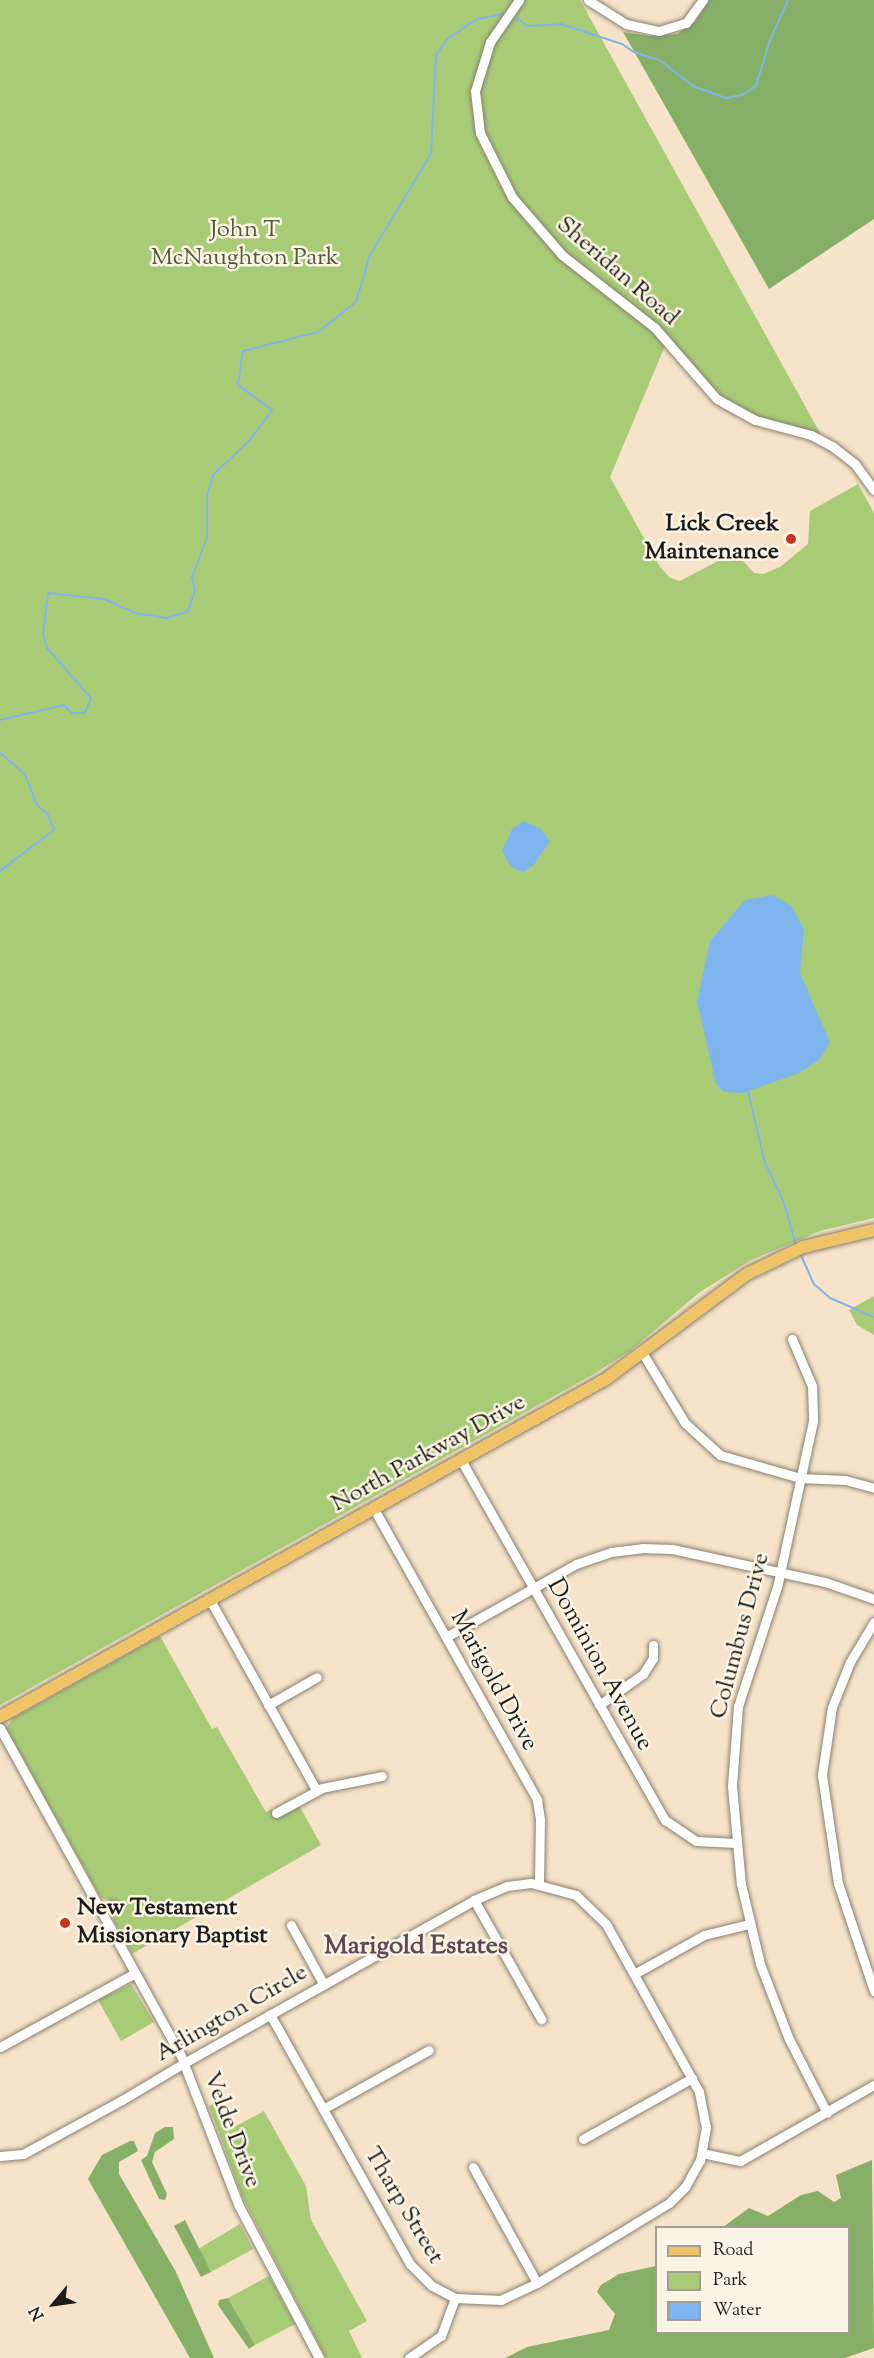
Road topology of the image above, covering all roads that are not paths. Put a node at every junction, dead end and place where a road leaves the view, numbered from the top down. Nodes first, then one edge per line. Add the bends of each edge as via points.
1 (519, 0) edge
2 (588, 0) edge
3 (703, 0) edge
4 (874, 490) edge
5 (874, 1230) edge
6 (792, 1339) dead end
7 (643, 1354) junction
8 (461, 1460) junction
9 (800, 1478) junction
10 (874, 1488) edge
11 (374, 1509) junction
12 (780, 1572) junction
13 (533, 1588) junction
14 (874, 1599) edge
15 (210, 1600) junction
16 (874, 1622) edge
17 (446, 1637) junction
18 (653, 1645) dead end
19 (317, 1677) dead end
20 (268, 1705) junction
21 (599, 1705) junction
22 (0, 1717) edge
23 (0, 1728) edge
24 (382, 1776) dead end
25 (316, 1790) junction
26 (276, 1812) dead end
27 (736, 1844) junction
28 (539, 1883) junction
29 (474, 1900) junction
30 (112, 1905) dead end
31 (101, 1911) junction
32 (749, 1924) junction
33 (291, 1925) dead end
34 (135, 1973) junction
35 (634, 1974) junction
36 (324, 1985) junction
37 (874, 1991) edge
38 (270, 2015) junction
39 (541, 2019) dead end
40 (0, 2048) edge
41 (429, 2050) dead end
42 (184, 2063) junction
43 (692, 2078) junction
44 (874, 2085) edge
45 (323, 2109) junction
46 (827, 2113) junction
47 (583, 2139) dead end
48 (702, 2153) junction
49 (0, 2156) edge
50 (473, 2167) dead end
51 (537, 2283) junction
52 (455, 2298) junction
53 (319, 2358) edge
54 (409, 2358) edge

1 - 4 street, Sheridan Road via 503,20 478,74 475,112 487,153 528,219 562,255 655,328 717,399 755,420 811,435 832,446 855,464
2 - 3 street via 626,24 654,31 683,25
5 - 7 main road, North Parkway Drive via 800,1248 729,1285
6 - 9 street, Columbus Drive via 808,1371 814,1401
7 - 8 main road, North Parkway Drive
7 - 9 street via 680,1416 708,1446 734,1461
8 - 11 main road, North Parkway Drive
8 - 13 street, Dominion Avenue
9 - 10 street via 845,1480
9 - 12 street, Columbus Drive
11 - 15 main road, North Parkway Drive
11 - 17 street, Marigold Drive
12 - 13 street via 672,1549 642,1548 586,1560
12 - 14 street via 852,1589
12 - 27 street, Columbus Drive via 736,1715 731,1776
13 - 17 street
13 - 21 street, Dominion Avenue
15 - 20 street
15 - 22 main road, North Parkway Drive
16 - 37 street via 850,1662 832,1707 822,1775 839,1890
17 - 28 street, Marigold Drive via 537,1800
18 - 21 street via 653,1658 644,1674
19 - 20 street
20 - 25 street
21 - 27 street, Dominion Avenue via 670,1826 696,1841
23 - 31 street, Velde Drive
24 - 25 street
25 - 26 street
27 - 32 street, Columbus Drive
28 - 29 street, Arlington Circle via 507,1886
28 - 35 street, Arlington Circle via 569,1891 589,1904 606,1924
29 - 36 street, Arlington Circle
29 - 39 street
30 - 31 street
31 - 34 street, Velde Drive
32 - 35 street via 704,1935
32 - 46 street, Columbus Drive via 778,2014
33 - 36 street
34 - 40 street
34 - 42 street, Velde Drive
35 - 43 street, Arlington Circle
36 - 38 street, Arlington Circle
38 - 42 street, Arlington Circle
38 - 45 street, Tharp Street
41 - 45 street
42 - 49 street, Arlington Circle via 22,2154
42 - 53 street, Velde Drive via 239,2206
43 - 47 street
43 - 48 street, Arlington Circle via 704,2113
44 - 46 street
45 - 52 street, Tharp Street via 410,2264 432,2286
46 - 48 street via 740,2162
48 - 51 street, Tharp Street via 690,2180 669,2203
50 - 51 street
51 - 52 street, Tharp Street via 501,2300
52 - 54 street via 439,2339

